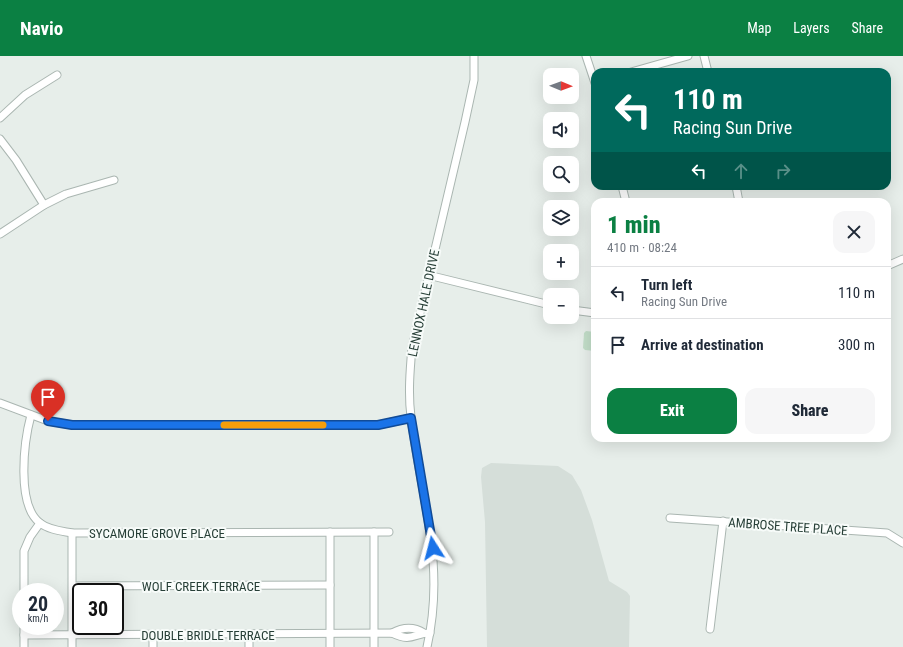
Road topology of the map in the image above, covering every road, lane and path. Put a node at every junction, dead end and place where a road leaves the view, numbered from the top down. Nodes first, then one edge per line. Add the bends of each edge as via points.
1 (474, 56) edge
2 (586, 56) edge
3 (688, 56) edge
4 (704, 56) edge
5 (645, 68) edge
6 (707, 68) edge
7 (591, 70) edge
8 (57, 75) dead end
9 (0, 118) edge
10 (0, 139) edge
11 (114, 180) dead end
12 (44, 205) junction
13 (0, 234) edge
14 (903, 259) edge
15 (891, 264) edge
16 (428, 275) junction
17 (543, 303) edge
18 (579, 311) edge
19 (591, 312) edge
20 (0, 403) edge
21 (31, 415) junction
22 (411, 418) junction
23 (670, 518) dead end
24 (723, 521) junction
25 (40, 523) junction
26 (330, 532) junction
27 (374, 532) junction
28 (389, 532) dead end
29 (72, 533) junction
30 (903, 543) edge
31 (24, 583) edge
32 (73, 583) edge
33 (330, 585) junction
34 (124, 586) edge
35 (710, 629) dead end
36 (330, 633) junction
37 (374, 633) junction
38 (427, 633) junction
39 (24, 635) joint
40 (249, 635) junction
41 (72, 636) junction
42 (153, 636) junction
43 (24, 647) edge
44 (72, 647) edge
45 (153, 647) edge
46 (249, 647) edge
47 (330, 647) edge
48 (374, 647) edge
49 (427, 647) edge

1 - 16 street, LENNOX HALE DRIVE via 474,80
2 - 7 street
3 - 5 street
4 - 6 street
8 - 9 street via 25,95
10 - 12 street
11 - 12 street via 81,189
12 - 13 street
14 - 15 street
16 - 17 street
16 - 22 street, LENNOX HALE DRIVE via 412,347 409,376
18 - 19 street
20 - 21 street
21 - 22 street via 72,425 378,425
21 - 25 street via 26,433 25,491 32,514
22 - 38 street, LENNOX HALE DRIVE via 433,548 435,585
23 - 24 street, AMBROSE TREE PLACE
24 - 30 street, AMBROSE TREE PLACE via 887,533
24 - 35 street
25 - 29 street, SYCAMORE GROVE PLACE
25 - 31 street via 30,536 24,551
26 - 27 street, SYCAMORE GROVE PLACE
26 - 29 street, SYCAMORE GROVE PLACE
26 - 33 street
27 - 28 street, SYCAMORE GROVE PLACE
27 - 37 street
29 - 32 street
33 - 34 street, WOLF CREEK TERRACE
33 - 36 street
36 - 37 street, DOUBLE BRIDLE TERRACE
36 - 40 street, DOUBLE BRIDLE TERRACE
36 - 47 street
37 - 38 street, DOUBLE BRIDLE TERRACE via 392,633 400,629 416,628
37 - 48 street
38 - 49 street, LENNOX HALE DRIVE
39 - 41 street, DOUBLE BRIDLE TERRACE
39 - 43 street
40 - 42 street, DOUBLE BRIDLE TERRACE
40 - 46 street
41 - 42 street, DOUBLE BRIDLE TERRACE
41 - 44 street
42 - 45 street

